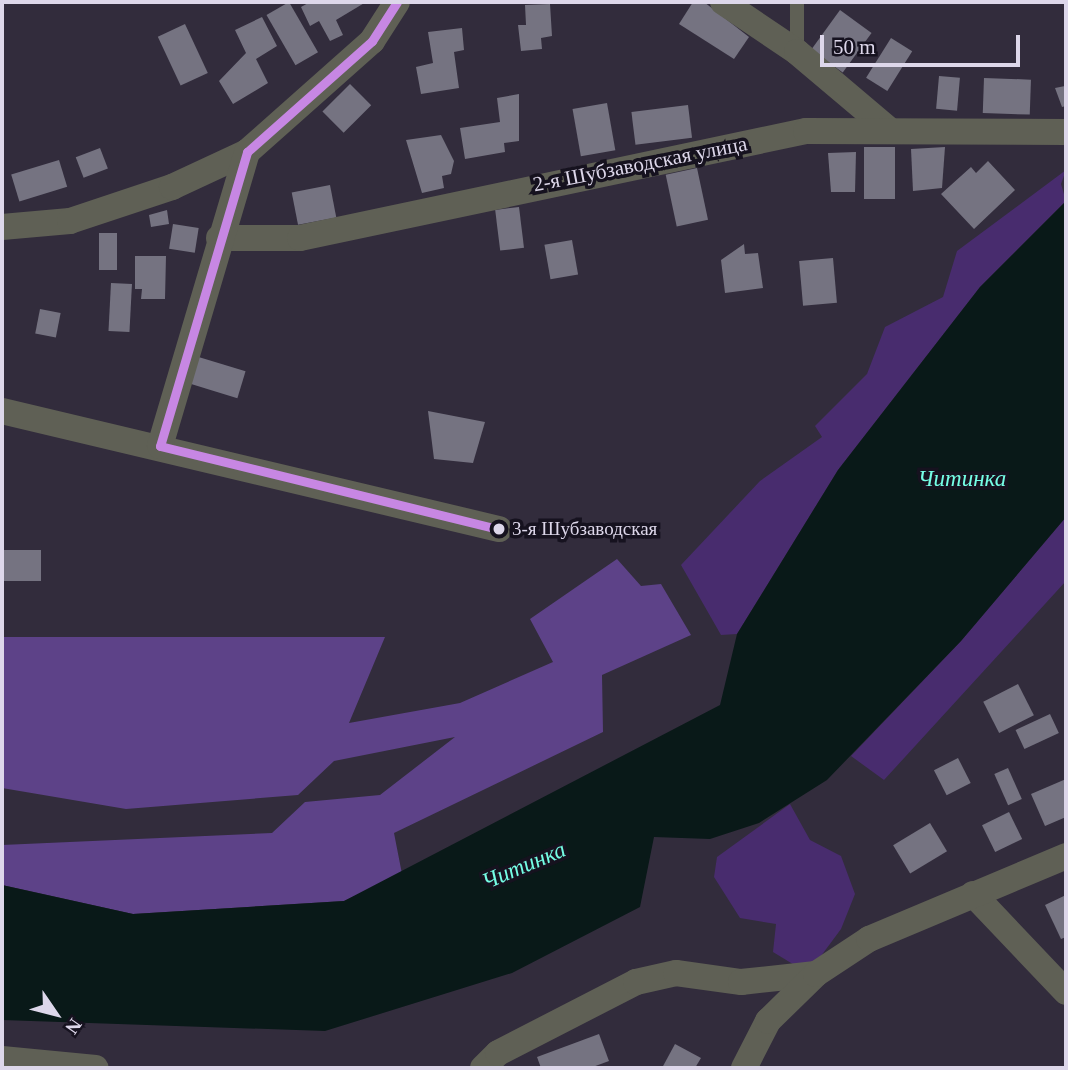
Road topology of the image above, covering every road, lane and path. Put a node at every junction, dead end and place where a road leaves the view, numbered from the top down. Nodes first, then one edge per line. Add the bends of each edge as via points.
1 (397, 2) edge
2 (723, 2) edge
3 (797, 2) edge
4 (797, 52) junction
5 (887, 128) junction
6 (1066, 132) edge
7 (247, 152) junction
8 (2, 227) edge
9 (219, 238) junction
10 (2, 411) edge
11 (160, 446) junction
12 (499, 529) dead end
13 (1066, 856) edge
14 (973, 894) junction
15 (816, 975) junction
16 (1066, 992) edge
17 (2, 1059) edge
18 (96, 1068) edge
19 (483, 1068) edge
20 (744, 1068) edge

1 - 7 street via 372,41
2 - 4 street
3 - 4 lane
4 - 5 street
5 - 6 street, 2-я Шубзаводская улица
5 - 9 street, 2-я Шубзаводская улица via 806,131 300,238
7 - 8 street via 173,187 70,220
7 - 9 street
9 - 11 street
10 - 11 street
11 - 12 street
13 - 14 street
14 - 15 street via 878,934
14 - 16 street
15 - 19 street via 741,982 676,973 636,982 498,1053
15 - 20 street via 768,1021
17 - 18 street

